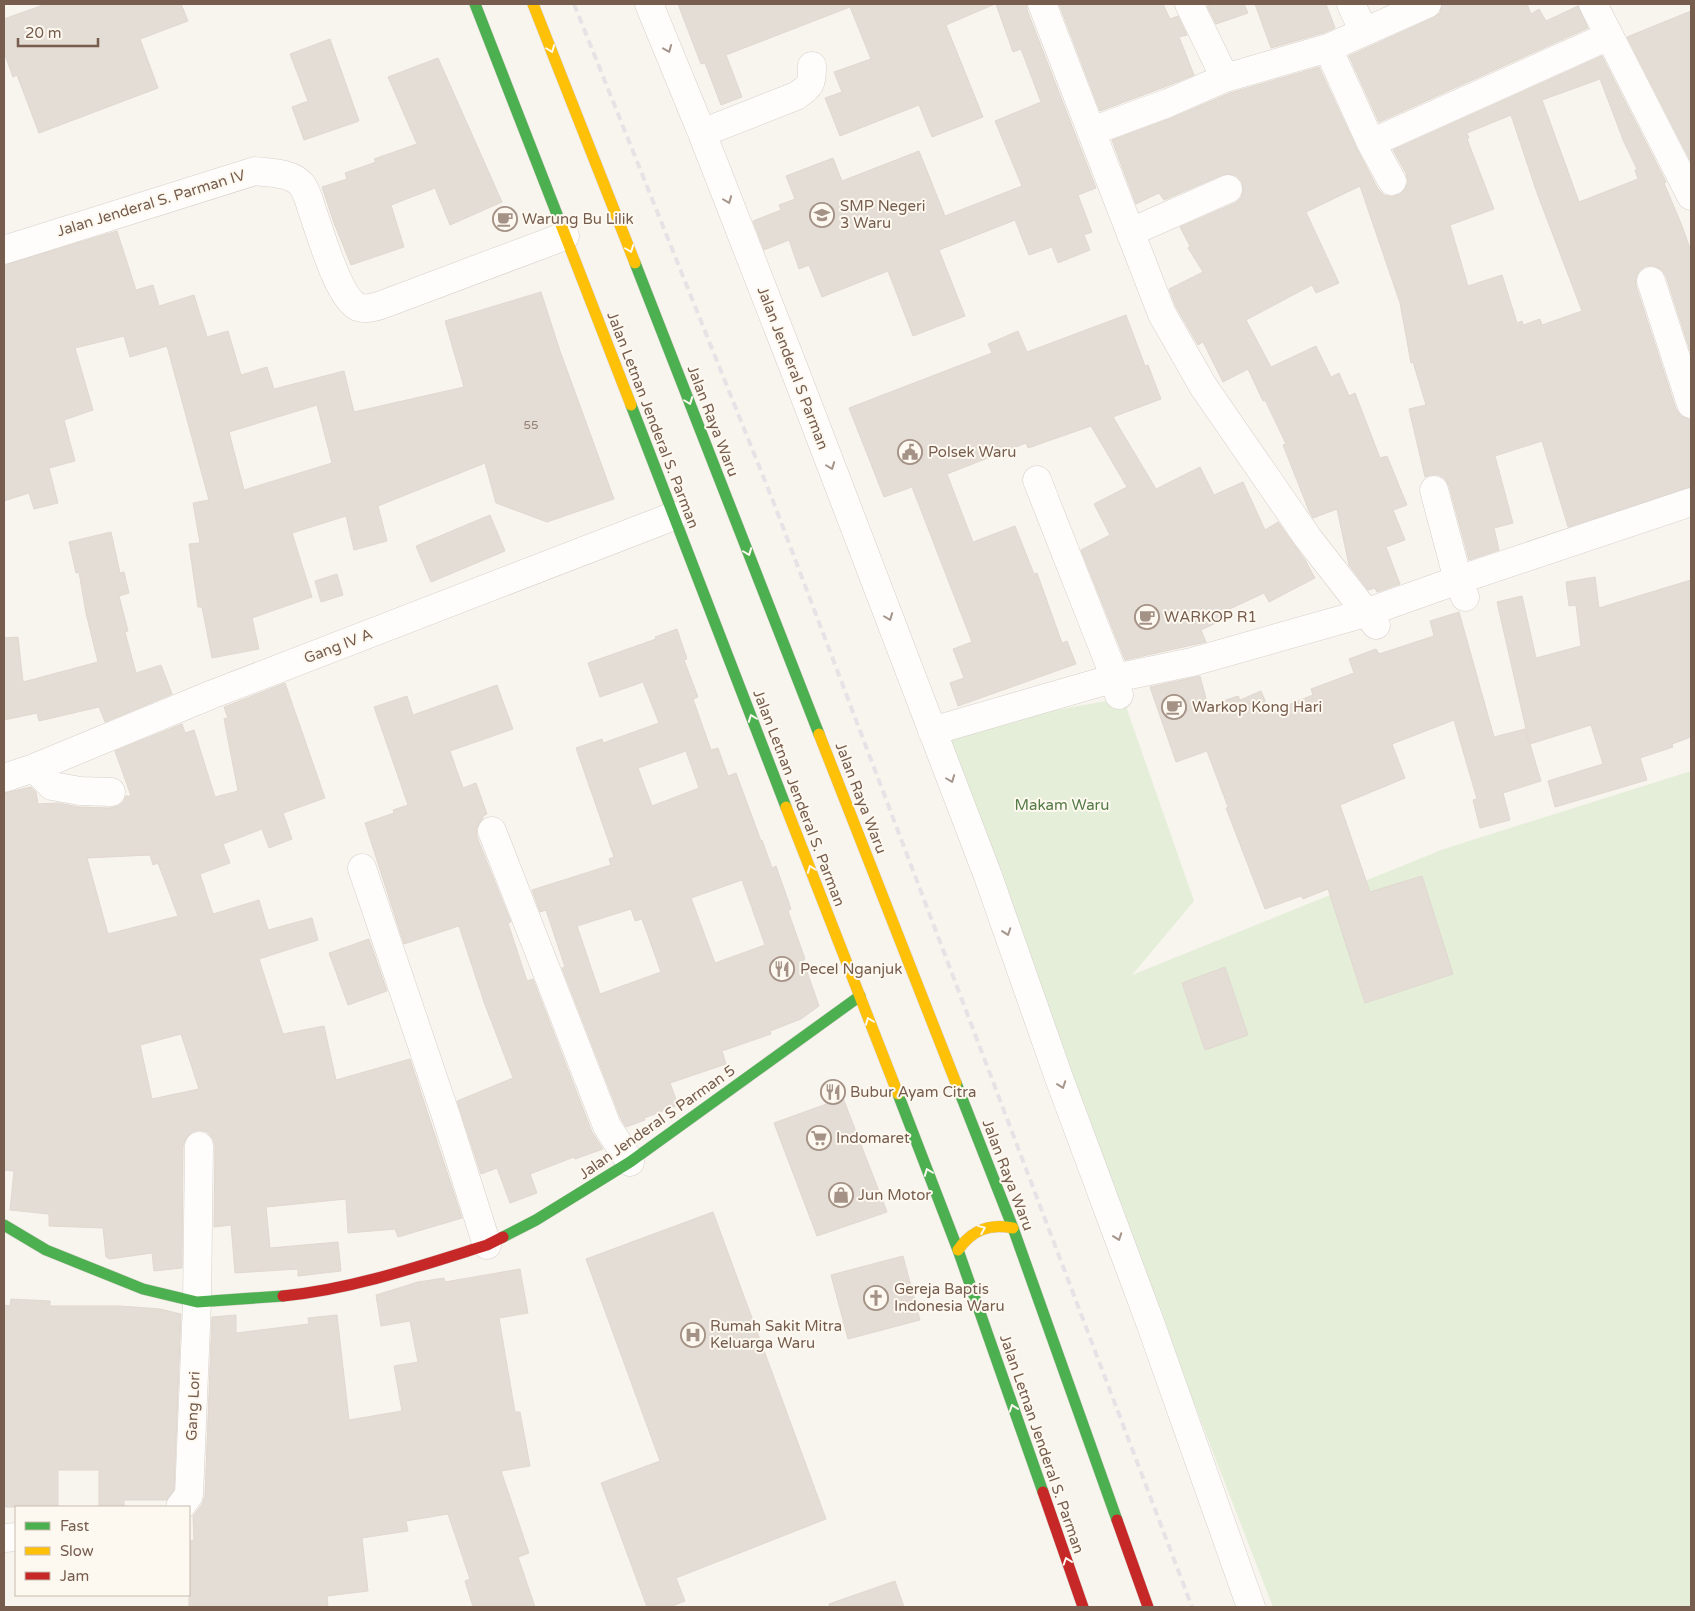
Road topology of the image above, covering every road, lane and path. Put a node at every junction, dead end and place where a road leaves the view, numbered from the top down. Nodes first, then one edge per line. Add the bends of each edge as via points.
1 (475, 4) edge
2 (533, 4) edge
3 (649, 4) edge
4 (1042, 4) edge
5 (1189, 4) edge
6 (1350, 4) edge
7 (1427, 4) edge
8 (1599, 5) edge
9 (1364, 32) junction
10 (1609, 36) junction
11 (1328, 48) junction
12 (812, 66) dead end
13 (1225, 78) junction
14 (1092, 131) junction
15 (702, 133) junction
16 (1371, 143) junction
17 (1392, 181) dead end
18 (1689, 187) edge
19 (1228, 189) dead end
20 (1131, 232) junction
21 (565, 236) junction
22 (4, 250) edge
23 (1651, 281) dead end
24 (1691, 404) edge
25 (1037, 480) dead end
26 (1434, 490) dead end
27 (1691, 502) edge
28 (1691, 512) edge
29 (674, 516) junction
30 (1462, 588) junction
31 (1371, 619) junction
32 (1117, 686) junction
33 (933, 732) junction
34 (34, 768) junction
35 (4, 778) edge
36 (111, 792) dead end
37 (492, 830) dead end
38 (362, 868) dead end
39 (860, 996) junction
40 (199, 1146) dead end
41 (630, 1162) junction
42 (4, 1224) edge
43 (1013, 1228) junction
44 (487, 1245) junction
45 (958, 1250) junction
46 (197, 1302) junction
47 (181, 1506) edge
48 (1083, 1607) edge
49 (1148, 1607) edge
50 (1251, 1607) edge

1 - 21 main road, Jalan Letnan Jenderal S. Parman
2 -> 43 main road, Jalan Raya Waru
3 -> 15 street, Jalan Jenderal S Parman
4 - 14 street
5 - 13 street
6 - 9 street
7 - 9 street
8 - 10 street
9 - 11 street
10 - 16 street
10 - 18 street
11 - 13 street
11 - 16 street
12 - 15 street via 812,81 808,89
13 - 14 street
14 - 20 street
15 -> 33 street, Jalan Jenderal S Parman
16 - 17 street
19 - 20 street
20 - 31 street via 1162,314 1203,386 1308,538
21 - 22 street, Jalan Jenderal S. Parman IV via 384,304 358,307 348,300 340,285 302,185 284,174 255,171
21 - 29 main road, Jalan Letnan Jenderal S. Parman
23 - 24 street
25 - 32 street
26 - 30 street
27 - 30 street
28 - 30 street via 1581,557
29 - 34 street, Gang IV A via 213,694
39 -> 29 main road, Jalan Letnan Jenderal S. Parman
30 - 31 street
31 - 32 street via 1228,669
32 - 33 street
33 -> 50 street, Jalan Jenderal S Parman via 1151,1324
34 - 35 street, Gang IV A
34 - 36 street via 52,786
37 - 41 street via 607,1126
38 - 44 street
39 - 41 main road, Jalan Jenderal S Parman 5
45 -> 39 main road, Jalan Letnan Jenderal S. Parman
40 - 46 street, Gang Lori
41 - 44 main road, Jalan Jenderal S Parman 5 via 536,1220
42 - 46 main road, Jalan Jenderal S Parman 5 via 46,1250 142,1289
45 -> 43 main road via 981,1228 992,1225
43 - 49 main road, Jalan Raya Waru
44 - 46 main road, Jalan Jenderal S Parman 5 via 366,1282 316,1293
48 -> 45 main road, Jalan Letnan Jenderal S. Parman
46 - 47 street, Gang Lori via 189,1495

